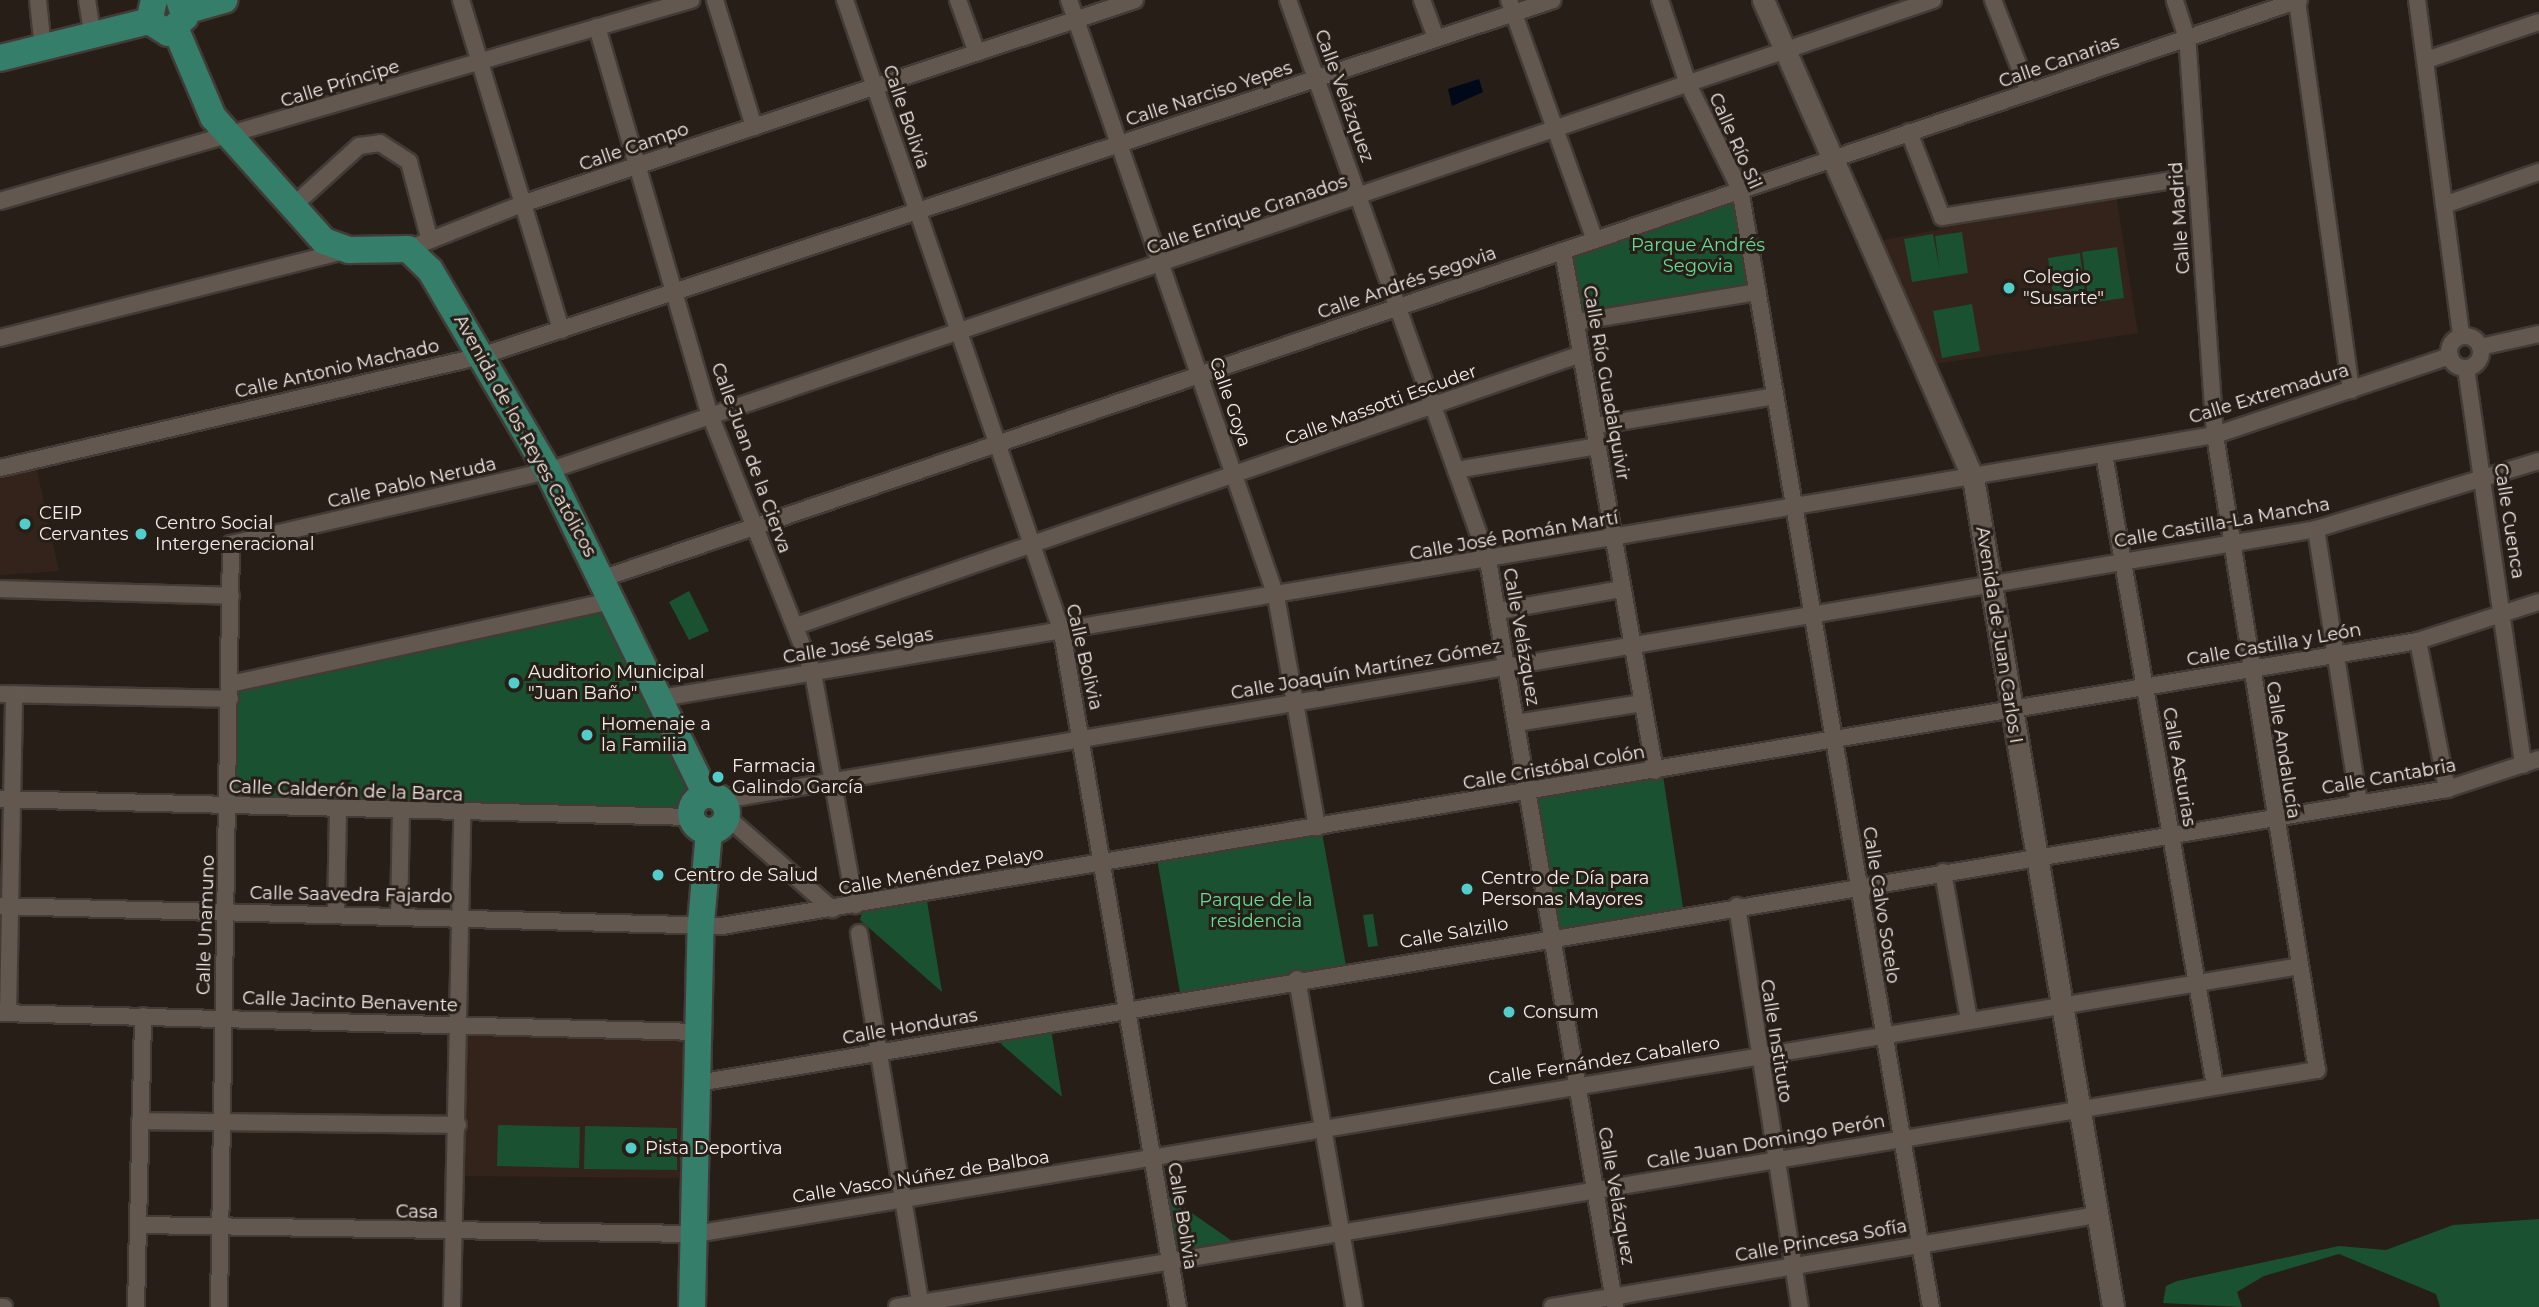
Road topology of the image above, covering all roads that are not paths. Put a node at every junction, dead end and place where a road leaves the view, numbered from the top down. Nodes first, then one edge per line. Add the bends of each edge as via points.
1 (38, 0) edge
2 (87, 0) edge
3 (224, 0) edge
4 (461, 0) edge
5 (691, 0) edge
6 (715, 0) edge
7 (845, 0) edge
8 (958, 0) edge
9 (1069, 0) edge
10 (1135, 0) edge
11 (1289, 0) edge
12 (1422, 0) edge
13 (1553, 0) edge
14 (1660, 0) edge
15 (1763, 0) edge
16 (1933, 0) edge
17 (1993, 0) edge
18 (2175, 0) edge
19 (2298, 0) edge
20 (2417, 0) edge
21 (1512, 6) edge
22 (151, 11) edge
23 (180, 14) edge
24 (1076, 19) junction
25 (2539, 22) edge
26 (597, 27) junction
27 (93, 37) junction
28 (1436, 38) junction
29 (2187, 38) junction
30 (43, 49) junction
31 (1785, 50) junction
32 (977, 53) junction
33 (0, 58) edge
34 (2426, 60) junction
35 (480, 62) junction
36 (1317, 79) junction
37 (1688, 84) junction
38 (876, 88) junction
39 (2029, 92) junction
40 (754, 127) junction
41 (1554, 128) junction
42 (1909, 132) junction
43 (229, 137) junction
44 (1120, 144) junction
45 (1830, 159) junction
46 (638, 166) junction
47 (2539, 172) edge
48 (2197, 176) junction
49 (1741, 189) junction
50 (1360, 195) junction
51 (0, 201) edge
52 (522, 204) junction
53 (2445, 205) junction
54 (292, 207) junction
55 (918, 213) junction
56 (1595, 240) junction
57 (419, 243) junction
58 (349, 250) junction
59 (1563, 251) junction
60 (1162, 265) junction
61 (674, 292) junction
62 (1758, 292) junction
63 (1397, 306) junction
64 (1576, 322) junction
65 (562, 330) junction
66 (960, 334) junction
67 (2539, 334) edge
68 (2461, 336) junction
69 (0, 338) edge
70 (2480, 347) junction
71 (1581, 354) junction
72 (484, 355) junction
73 (2450, 356) junction
74 (2466, 368) junction
75 (1201, 375) junction
76 (2351, 390) junction
77 (1775, 396) junction
78 (1433, 407) junction
79 (710, 415) junction
80 (1594, 426) junction
81 (2215, 435) junction
82 (997, 446) junction
83 (1598, 446) junction
84 (2104, 454) junction
85 (2539, 461) edge
86 (0, 468) edge
87 (1456, 470) junction
88 (548, 471) junction
89 (2483, 474) junction
90 (1236, 477) junction
91 (1973, 478) junction
92 (1793, 509) junction
93 (754, 529) junction
94 (2316, 529) junction
95 (1613, 538) junction
96 (2231, 540) junction
97 (231, 544) joint
98 (1034, 547) junction
99 (1488, 560) junction
100 (2124, 560) junction
101 (1989, 585) junction
102 (0, 589) edge
103 (609, 589) junction
104 (1622, 589) junction
105 (231, 596) junction
106 (1276, 596) junction
107 (2539, 602) edge
108 (1497, 611) junction
109 (1814, 614) junction
110 (2504, 614) junction
111 (796, 626) junction
112 (1062, 632) junction
113 (2418, 641) junction
114 (1632, 644) junction
115 (2335, 653) junction
116 (1507, 666) junction
117 (2250, 669) junction
118 (813, 673) junction
119 (2145, 686) junction
120 (230, 692) junction
121 (7, 694) edge
122 (661, 698) junction
123 (1297, 701) junction
124 (1642, 703) junction
125 (2010, 710) junction
126 (1516, 723) junction
127 (1081, 737) junction
128 (1836, 740) junction
129 (2539, 759) edge
130 (2523, 765) junction
131 (1655, 771) junction
132 (835, 778) junction
133 (2447, 789) junction
134 (1527, 792) junction
135 (6, 799) edge
136 (2359, 803) junction
137 (229, 806) junction
138 (338, 810) junction
139 (401, 812) junction
140 (711, 812) junction
141 (462, 814) junction
142 (2274, 817) junction
143 (1317, 827) junction
144 (2171, 833) junction
145 (2037, 856) junction
146 (1104, 862) junction
147 (1943, 872) junction
148 (1858, 886) junction
149 (855, 905) junction
150 (5, 906) edge
151 (1737, 906) junction
152 (832, 909) junction
153 (226, 912) junction
154 (336, 915) junction
155 (399, 916) junction
156 (460, 917) junction
157 (701, 923) junction
158 (859, 933) dead end
159 (1552, 935) junction
160 (2300, 966) junction
161 (1297, 979) junction
162 (2197, 982) junction
163 (2062, 1004) junction
164 (1127, 1009) junction
165 (4, 1013) edge
166 (143, 1016) junction
167 (223, 1018) junction
168 (1969, 1020) junction
169 (459, 1025) junction
170 (698, 1032) junction
171 (1883, 1035) junction
172 (879, 1052) junction
173 (1758, 1056) junction
174 (2318, 1070) joint
175 (698, 1083) junction
176 (1577, 1085) junction
177 (2215, 1086) junction
178 (2079, 1110) junction
179 (140, 1121) junction
180 (222, 1123) junction
181 (458, 1125) junction
182 (1322, 1128) junction
183 (1902, 1138) junction
184 (1153, 1158) junction
185 (1775, 1160) junction
186 (1595, 1190) junction
187 (903, 1199) junction
188 (2097, 1215) junction
189 (138, 1225) junction
190 (221, 1228) junction
191 (453, 1232) junction
192 (695, 1234) junction
193 (1341, 1234) junction
194 (1921, 1244) junction
195 (1170, 1262) junction
196 (1793, 1265) junction
197 (1614, 1302) edge
198 (921, 1305) edge
199 (136, 1307) edge
200 (219, 1307) edge
201 (452, 1307) edge
202 (692, 1307) edge
203 (897, 1307) edge
204 (1178, 1307) edge
205 (1354, 1307) edge
206 (1552, 1307) edge
207 (1800, 1307) edge
208 (1931, 1307) edge
209 (2113, 1307) edge

1 - 30 street
2 - 27 street
3 - 23 main road
4 - 35 street
5 - 26 street, Calle Príncipe
6 - 40 street
7 - 38 street, Calle Bolivia
8 - 32 street
9 - 24 street, Calle Goya
10 - 24 street, Calle Campo
11 - 36 street, Calle Velázquez
12 - 28 street
13 - 21 street, Calle Narciso Yepes
14 - 37 street, Calle Río Sil
15 - 31 street, Avenida de Juan Carlos I
16 - 31 street, Calle Enrique Granados
17 - 39 street
18 - 29 street, Calle Madrid
19 - 29 street, Calle Canarias
19 - 76 street
20 - 34 street
21 - 28 street, Calle Narciso Yepes
21 - 41 street
22 - 23 main road via 162,33
22 - 27 main road
23 - 43 main road via 202,99
24 - 32 street, Calle Campo
24 - 44 street, Calle Goya
25 - 34 street
26 - 35 street, Calle Príncipe
26 - 46 street, Calle Juan de la Cierva
27 - 30 main road
28 - 36 street, Calle Narciso Yepes
29 - 39 street, Calle Canarias
29 - 48 street, Calle Madrid
30 - 33 main road
31 - 37 street, Calle Enrique Granados
31 - 45 street, Avenida de Juan Carlos I
32 - 38 street, Calle Campo
34 - 53 street
35 - 43 street, Calle Príncipe
35 - 52 street
36 - 44 street, Calle Narciso Yepes
36 - 50 street, Calle Velázquez
37 - 41 street, Calle Enrique Granados
37 - 49 street, Calle Río Sil
38 - 40 street, Calle Campo
38 - 55 street, Calle Bolivia
39 - 42 street, Calle Canarias
40 - 46 street, Calle Campo
41 - 50 street, Calle Enrique Granados
41 - 56 street
42 - 45 street, Calle Canarias
42 - 48 street via 1942,217
43 - 51 street, Calle Príncipe
43 - 54 main road
44 - 55 street, Calle Narciso Yepes
44 - 60 street, Calle Goya
45 - 49 street, Calle Andrés Segovia
45 - 91 street, Avenida de Juan Carlos I
46 - 52 street, Calle Campo
46 - 61 street, Calle Juan de la Cierva
47 - 53 street
48 - 81 street, Calle Madrid
49 - 56 street, Calle Andrés Segovia
49 - 62 street, Calle Río Sil
50 - 60 street, Calle Enrique Granados
50 - 63 street, Calle Velázquez
52 - 57 street, Calle Campo
52 - 65 street
53 - 68 street
54 - 57 street via 359,146 380,143 410,162
54 - 58 main road via 324,241
55 - 61 street, Calle Antonio Machado
55 - 66 street, Calle Bolivia
56 - 59 street, Calle Andrés Segovia
57 - 58 main road
57 - 72 main road, Avenida de los Reyes Católicos via 430,270
58 - 69 street
59 - 63 street, Calle Andrés Segovia
59 - 64 street, Calle Río Guadalquivir
60 - 66 street, Calle Enrique Granados
60 - 75 street, Calle Goya
61 - 65 street, Calle Antonio Machado
61 - 79 street, Calle Juan de la Cierva
62 - 64 street
62 - 77 street, Calle Río Sil
63 - 75 street, Calle Andrés Segovia
63 - 78 street, Calle Velázquez
64 - 71 street, Calle Río Guadalquivir
65 - 72 street, Calle Antonio Machado
66 - 79 street, Calle Pablo Neruda
66 - 82 street, Calle Bolivia
67 - 70 street
68 - 70 street
68 - 73 street
70 - 74 street via 2478,361
71 - 78 street, Calle Massotti Escuder
71 - 80 street, Calle Río Guadalquivir
72 - 86 street, Calle Antonio Machado
72 - 88 main road, Avenida de los Reyes Católicos
73 - 74 street
73 - 76 street, Calle Extremadura
74 - 89 street, Calle Cuenca
75 - 82 street, Calle Andrés Segovia
75 - 90 street, Calle Goya
76 - 81 street, Calle Extremadura
77 - 80 street
77 - 92 street, Calle Río Sil
78 - 87 street, Calle Velázquez
78 - 90 street, Calle Massotti Escuder
79 - 88 street, Calle Pablo Neruda
79 - 93 street, Calle Juan de la Cierva
80 - 83 street, Calle Río Guadalquivir
81 - 84 street, Calle Extremadura
81 - 96 street, Calle Andalucía
82 - 93 street, Calle Andrés Segovia
82 - 98 street, Calle Bolivia
83 - 87 street
83 - 95 street, Calle Río Guadalquivir
84 - 91 street, Calle Extremadura
84 - 100 street, Calle Asturias
85 - 89 street, Calle Castilla-La Mancha
87 - 99 street, Calle Velázquez
88 - 97 street, Calle Pablo Neruda
88 - 103 main road, Avenida de los Reyes Católicos
89 - 94 street, Calle Castilla-La Mancha
89 - 110 street, Calle Cuenca
90 - 98 street, Calle Massotti Escuder
90 - 106 street, Calle Goya
91 - 92 street, Calle José Román Martí
91 - 101 street, Avenida de Juan Carlos I
92 - 95 street, Calle José Román Martí
92 - 109 street, Calle Calvo Sotelo
93 - 103 street, Calle Andrés Segovia
93 - 111 street, Calle Juan de la Cierva
94 - 96 street, Calle Castilla-La Mancha
94 - 115 street
95 - 99 street, Calle José Román Martí
95 - 104 street, Calle Río Guadalquivir
96 - 100 street, Calle Castilla-La Mancha
96 - 117 street, Calle Andalucía
97 - 105 street, Calle Unamuno
98 - 111 street, Calle Massotti Escuder
98 - 112 street, Calle Bolivia
99 - 106 street, Calle José Román Martí
99 - 108 street, Calle Velázquez
100 - 101 street, Calle Castilla-La Mancha
100 - 119 street, Calle Asturias
101 - 109 street, Calle Joaquín Martínez Gómez
101 - 125 street, Avenida de Juan Carlos I
102 - 105 street
103 - 120 street, Calle Andrés Segovia
103 - 122 main road, Avenida de los Reyes Católicos
104 - 108 street
104 - 114 street, Calle Río Guadalquivir
105 - 120 street, Calle Unamuno
106 - 112 street, Calle José Román Martí
106 - 123 street, Calle Goya
107 - 110 street, Calle Castilla y León
108 - 116 street, Calle Velázquez
109 - 114 street, Calle Joaquín Martínez Gómez
109 - 128 street, Calle Calvo Sotelo
110 - 113 street, Calle Castilla y León
110 - 130 street, Calle Cuenca
111 - 118 street, Calle Juan de la Cierva
112 - 118 street, Calle José Selgas
112 - 127 street, Calle Bolivia
113 - 115 street, Calle Castilla y León
113 - 133 street
114 - 116 street, Calle Joaquín Martínez Gómez
114 - 124 street, Calle Río Guadalquivir
115 - 117 street, Calle Castilla y León
115 - 136 street
116 - 123 street, Calle Joaquín Martínez Gómez
116 - 126 street, Calle Velázquez
117 - 119 street, Calle Castilla y León
117 - 142 street, Calle Andalucía
118 - 122 street, Calle José Selgas
118 - 132 street, Calle Juan de la Cierva
119 - 125 street, Calle Castilla y León
119 - 144 street, Calle Asturias
120 - 121 street, Calle Andrés Segovia
120 - 137 street, Calle Unamuno
121 - 135 street
122 - 140 main road, Avenida de los Reyes Católicos
123 - 127 street, Calle Joaquín Martínez Gómez
123 - 143 street, Calle Goya
124 - 126 street
124 - 131 street, Calle Río Guadalquivir
125 - 128 street, Calle Cristóbal Colón
125 - 145 street, Avenida de Juan Carlos I
126 - 134 street, Calle Velázquez
127 - 132 street, Calle Joaquín Martínez Gómez
127 - 146 street, Calle Bolivia
128 - 131 street, Calle Cristóbal Colón
128 - 148 street, Calle Calvo Sotelo
129 - 130 street, Calle Cantabria
130 - 133 street, Calle Cantabria
131 - 134 street, Calle Cristóbal Colón
132 - 140 street, Calle Calderón de la Barca
132 - 149 street, Calle Juan de la Cierva
133 - 136 street, Calle Cantabria
134 - 143 street, Calle Cristóbal Colón
134 - 159 street, Calle Velázquez
135 - 137 street, Calle Calderón de la Barca
135 - 150 street
136 - 142 street, Calle Cantabria
137 - 138 street, Calle Calderón de la Barca
137 - 153 street, Calle Unamuno
138 - 139 street, Calle Calderón de la Barca
138 - 154 street
139 - 141 street, Calle Calderón de la Barca
139 - 155 street
140 - 141 street, Calle Calderón de la Barca
140 - 152 street
140 - 157 main road
141 - 156 street
142 - 144 street, Calle Cantabria
142 - 160 street, Calle Andalucía
143 - 146 street, Calle Cristóbal Colón
144 - 145 street, Calle Cantabria
144 - 162 street, Calle Asturias
145 - 147 street, Calle Salzillo
145 - 163 street, Avenida de Juan Carlos I
146 - 149 street, Calle Menéndez Pelayo
146 - 164 street, Calle Bolivia
147 - 148 street, Calle Salzillo
147 - 168 street
148 - 151 street, Calle Salzillo
148 - 171 street, Calle Calvo Sotelo
149 - 152 street, Calle Menéndez Pelayo
150 - 153 street, Calle Saavedra Fajardo
150 - 165 street
151 - 159 street, Calle Salzillo
151 - 173 street, Calle Instituto
152 - 157 street, Calle Menéndez Pelayo
153 - 154 street, Calle Saavedra Fajardo
153 - 167 street, Calle Unamuno
154 - 155 street, Calle Saavedra Fajardo
155 - 156 street, Calle Saavedra Fajardo
156 - 157 street, Calle Saavedra Fajardo
156 - 169 street
157 - 170 main road
158 - 172 street
159 - 161 street, Calle Salzillo
159 - 176 street, Calle Velázquez
160 - 162 street, Calle Fernández Caballero
160 - 174 street, Calle Andalucía
161 - 164 street, Calle Salzillo
161 - 182 street
162 - 163 street, Calle Fernández Caballero
162 - 177 street, Calle Asturias
163 - 168 street, Calle Fernández Caballero
163 - 178 street, Avenida de Juan Carlos I
164 - 172 street, Calle Honduras
164 - 184 street, Calle Bolivia
165 - 166 street, Calle Jacinto Benavente
166 - 167 street, Calle Jacinto Benavente
166 - 179 street
167 - 169 street, Calle Jacinto Benavente
167 - 180 street, Calle Unamuno
168 - 171 street, Calle Fernández Caballero
169 - 170 street, Calle Jacinto Benavente
169 - 181 street
170 - 175 main road
171 - 173 street, Calle Fernández Caballero
171 - 183 street, Calle Calvo Sotelo
172 - 175 street, Calle Honduras
172 - 187 street
173 - 176 street, Calle Fernández Caballero
173 - 185 street, Calle Instituto
174 - 177 street, Calle Juan Domingo Perón
175 - 192 main road
176 - 182 street, Calle Fernández Caballero
176 - 186 street, Calle Velázquez
177 - 178 street, Calle Juan Domingo Perón
178 - 183 street, Calle Juan Domingo Perón
178 - 188 street, Avenida de Juan Carlos I
179 - 180 street
179 - 189 street
180 - 181 street
180 - 190 street, Calle Unamuno
181 - 191 street
182 - 184 street, Calle Fernández Caballero
182 - 193 street
183 - 185 street, Calle Juan Domingo Perón
183 - 194 street, Calle Calvo Sotelo
184 - 187 street, Calle Vasco Núñez de Balboa
184 - 195 street, Calle Bolivia
185 - 186 street, Calle Juan Domingo Perón
185 - 196 street, Calle Instituto
186 - 193 street, Calle Juan Domingo Perón
186 - 197 street, Calle Velázquez
187 - 192 street, Calle Vasco Núñez de Balboa
187 - 198 street
188 - 194 street, Calle Princesa Sofía
188 - 209 street, Avenida de Juan Carlos I
189 - 190 street, Casa
189 - 199 street
190 - 191 street, Casa
190 - 200 street, Calle Unamuno
191 - 192 street, Casa
191 - 201 street
192 - 202 main road
193 - 195 street, Calle Juan Domingo Perón
193 - 205 street
194 - 196 street, Calle Princesa Sofía
194 - 208 street, Calle Calvo Sotelo
195 - 198 street, Calle Juan Domingo Perón
195 - 204 street, Calle Bolivia
196 - 197 street, Calle Princesa Sofía
196 - 207 street, Calle Instituto
197 - 206 street, Calle Princesa Sofía
198 - 203 street, Calle Juan Domingo Perón

